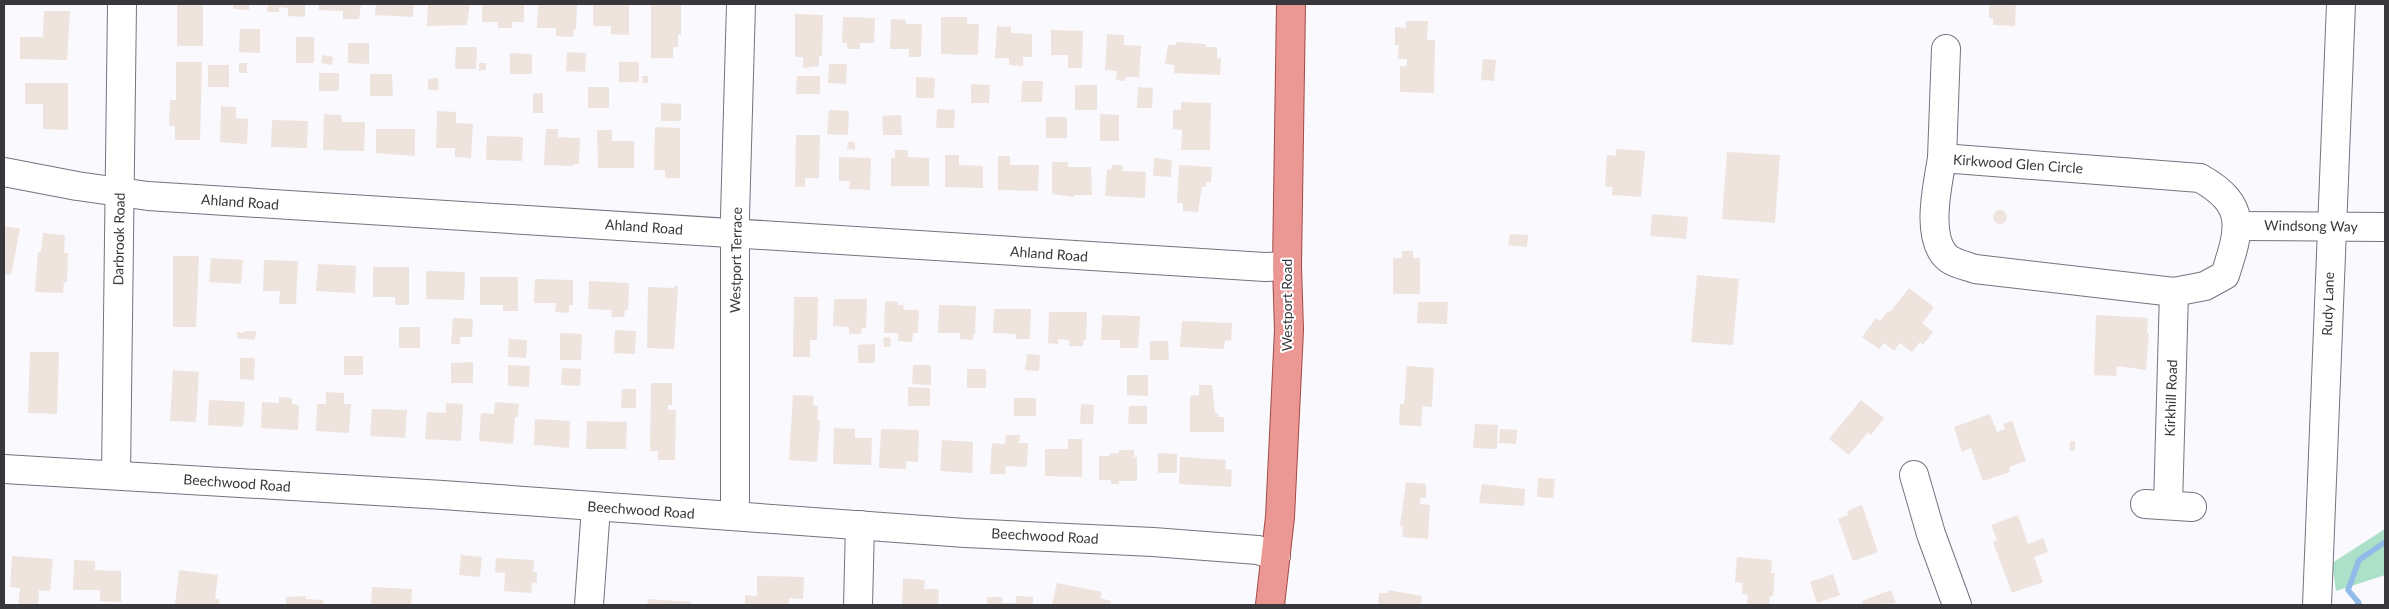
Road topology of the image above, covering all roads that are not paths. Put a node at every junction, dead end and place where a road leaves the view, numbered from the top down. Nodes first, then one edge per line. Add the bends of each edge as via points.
1 (122, 4) edge
2 (740, 4) edge
3 (1291, 4) edge
4 (2341, 4) edge
5 (1946, 49) dead end
6 (1942, 158) junction
7 (4, 172) edge
8 (119, 193) junction
9 (2237, 226) junction
10 (2332, 226) junction
11 (2385, 227) edge
12 (735, 233) junction
13 (1287, 266) junction
14 (2174, 292) junction
15 (4, 469) edge
16 (116, 475) junction
17 (1914, 475) dead end
18 (2168, 505) dead end
19 (596, 507) junction
20 (735, 516) junction
21 (860, 525) junction
22 (1276, 556) junction
23 (589, 605) edge
24 (858, 605) edge
25 (1270, 605) edge
26 (1957, 605) edge
27 (2317, 605) edge

1 - 8 street, Darbrook Road
2 - 12 street, Westport Terrace
3 - 13 main road, Westport Road
4 - 10 street, Rudy Lane
5 - 6 street
6 - 9 street, Kirkwood Glen Circle via 2200,178 2220,189 2230,202
6 - 14 street, Kirkwood Glen Circle via 1934,217 1941,249 1949,259 1975,269
7 - 8 street, Ahland Road
8 - 12 street, Ahland Road
8 - 16 street, Darbrook Road
9 - 10 street, Windsong Way
9 - 14 street, Kirkwood Glen Circle via 2238,235 2225,275 2205,286
10 - 11 street, Windsong Way
10 - 27 street, Rudy Lane
12 - 13 street, Ahland Road
12 - 20 street, Westport Terrace
13 - 22 main road, Westport Road via 1288,330
14 - 18 street, Kirkhill Road
15 - 16 street, Beechwood Road
16 - 19 street, Beechwood Road
17 - 26 street
19 - 20 street, Beechwood Road
19 - 23 street
20 - 21 street, Beechwood Road
21 - 22 street, Beechwood Road via 1153,542 1258,550
21 - 24 street
22 - 25 main road, Westport Road

